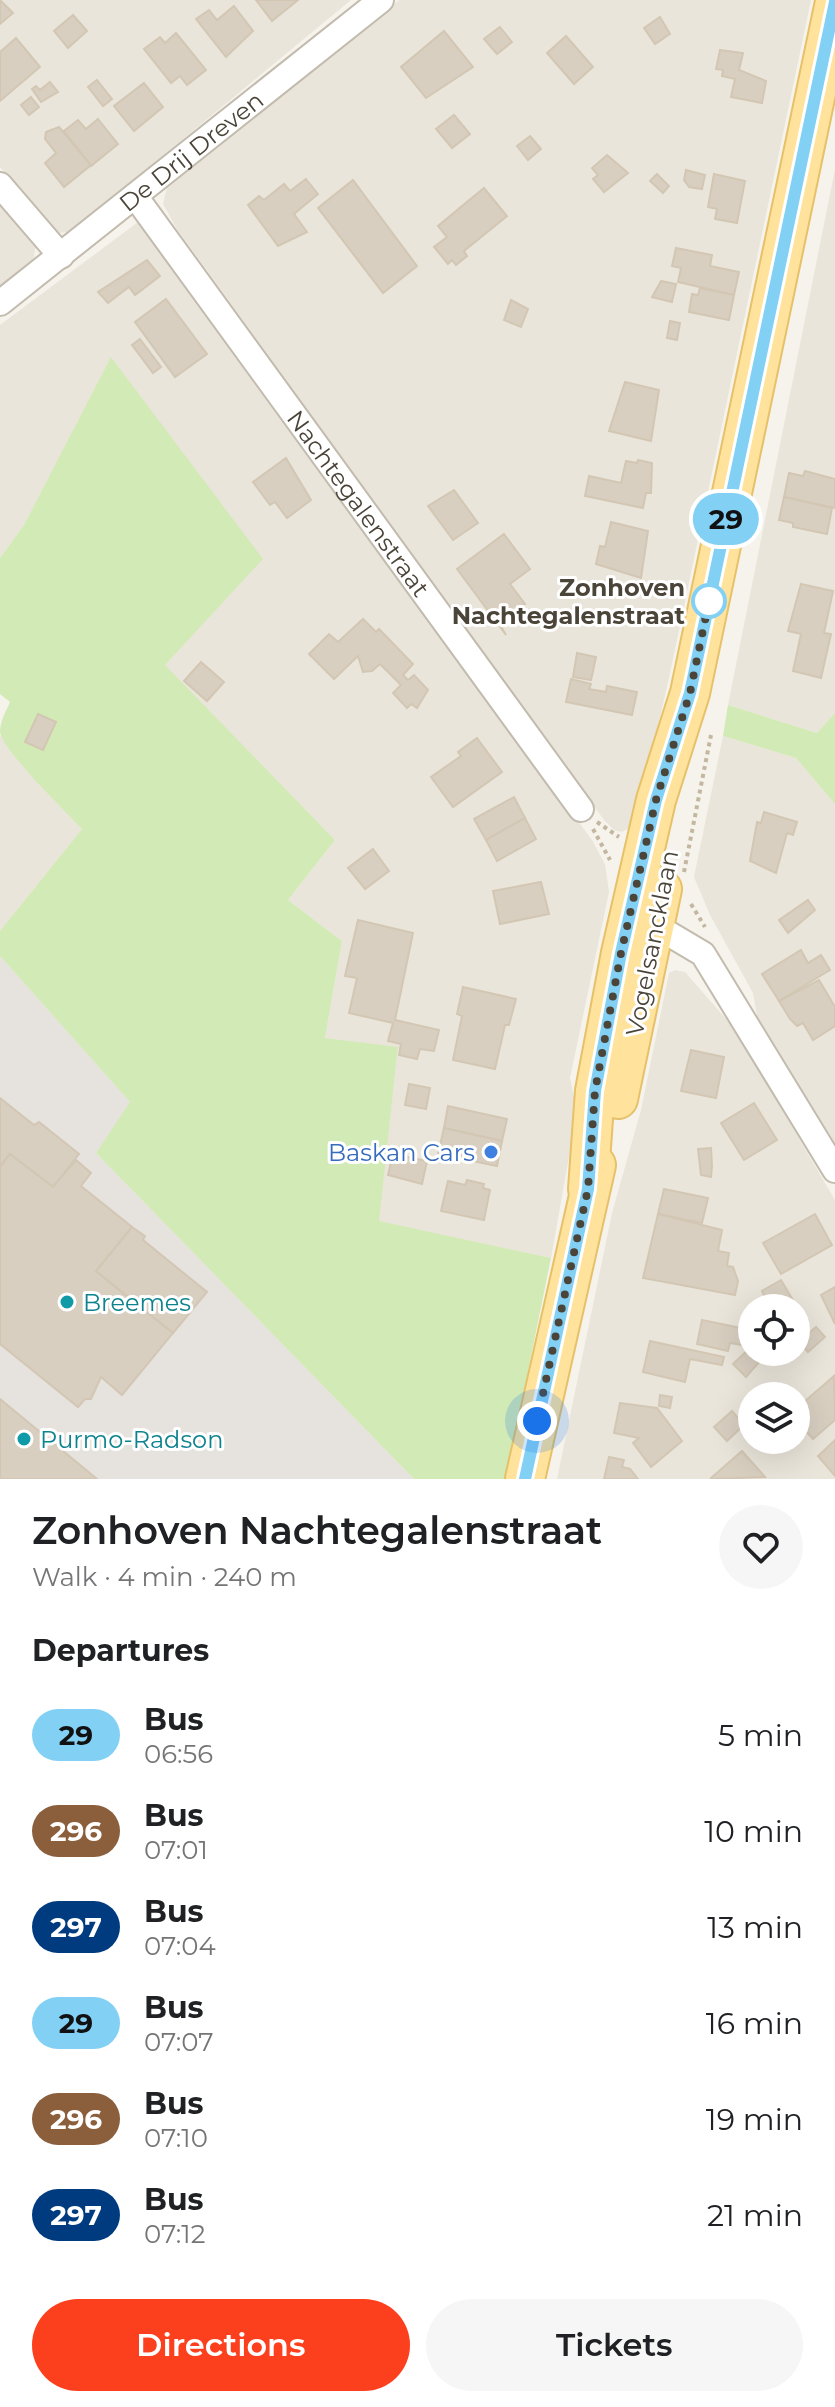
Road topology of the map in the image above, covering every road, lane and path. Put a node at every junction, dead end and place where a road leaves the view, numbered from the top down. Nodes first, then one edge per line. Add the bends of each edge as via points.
1 (381, 0) edge
2 (835, 2) edge
3 (0, 185) edge
4 (135, 196) junction
5 (61, 256) junction
6 (0, 303) edge
7 (581, 809) junction
8 (626, 838) dead end
9 (613, 868) dead end
10 (642, 926) junction
11 (835, 1170) edge
12 (525, 1479) edge

1 - 4 street, De Drij Dreven
2 - 10 main road, Vogelsancklaan via 690,693 656,800
3 - 5 street
4 - 5 street, De Drij Dreven
4 - 7 street, Nachtegalenstraat
5 - 6 street, De Drij Dreven
7 - 8 path via 613,836
7 - 9 path
10 - 11 street via 703,954
10 - 12 main road, Vogelsancklaan via 595,1091 588,1189

